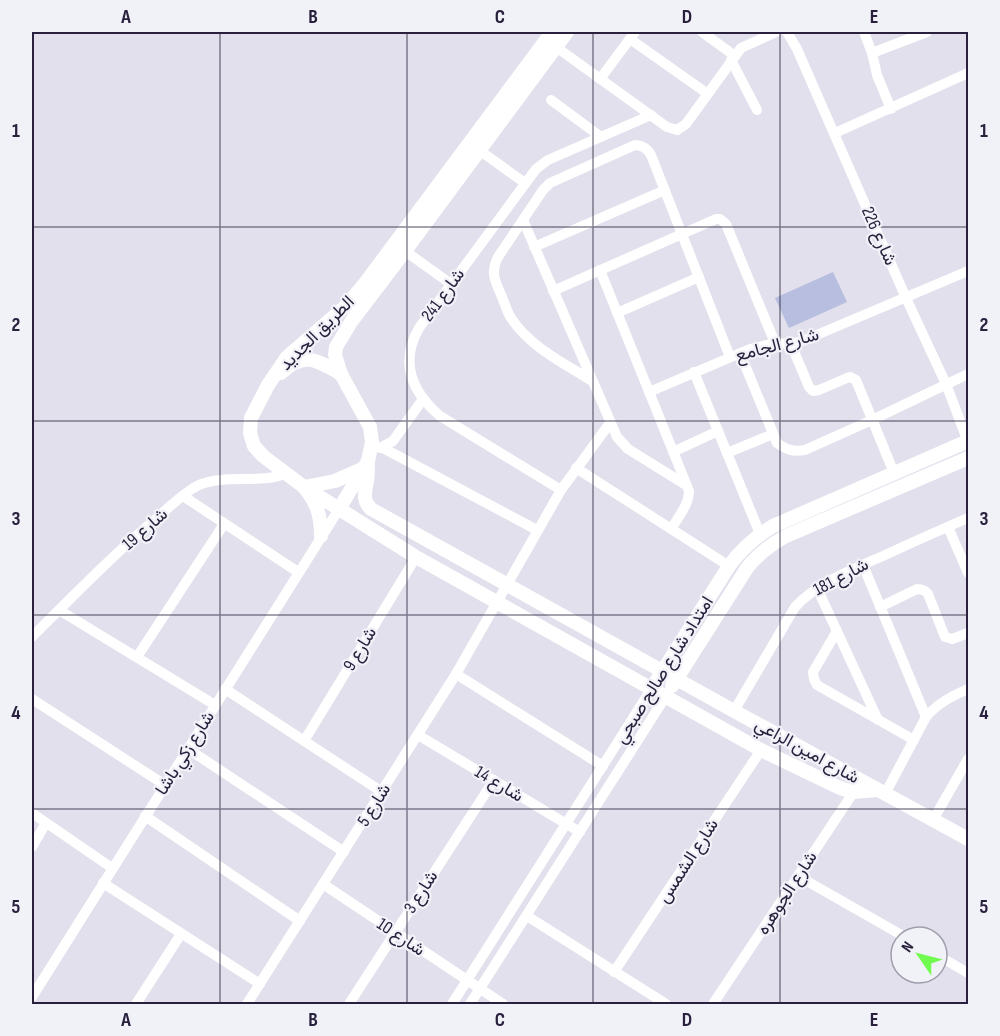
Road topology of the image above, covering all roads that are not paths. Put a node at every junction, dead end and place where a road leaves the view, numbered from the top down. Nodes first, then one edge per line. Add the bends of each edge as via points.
1 (552, 32) edge
2 (567, 32) edge
3 (702, 32) edge
4 (776, 32) edge
5 (791, 32) edge
6 (864, 32) edge
7 (927, 32) edge
8 (632, 35) edge
9 (556, 47) junction
10 (872, 53) junction
11 (733, 58) junction
12 (969, 74) edge
13 (600, 79) junction
14 (708, 94) junction
15 (551, 100) dead end
16 (891, 109) junction
17 (757, 110) dead end
18 (651, 116) junction
19 (835, 133) junction
20 (601, 137) junction
21 (479, 150) junction
22 (525, 183) junction
23 (664, 190) junction
24 (523, 220) junction
25 (682, 234) junction
26 (534, 247) junction
27 (405, 251) junction
28 (600, 270) junction
29 (969, 271) edge
30 (699, 277) junction
31 (451, 284) junction
32 (553, 291) junction
33 (906, 298) junction
34 (617, 313) junction
35 (775, 343) junction
36 (791, 344) junction
37 (735, 355) junction
38 (694, 372) junction
39 (341, 374) junction
40 (969, 374) edge
41 (592, 381) junction
42 (946, 384) junction
43 (268, 385) junction
44 (649, 392) junction
45 (423, 399) junction
46 (872, 420) junction
47 (610, 423) junction
48 (718, 431) junction
49 (773, 434) junction
50 (968, 441) edge
51 (673, 452) junction
52 (727, 453) junction
53 (372, 457) junction
54 (969, 458) edge
55 (576, 468) junction
56 (894, 473) junction
57 (285, 474) junction
58 (686, 484) junction
59 (304, 487) junction
60 (561, 490) junction
61 (183, 496) junction
62 (339, 509) junction
63 (969, 518) edge
64 (224, 524) junction
65 (948, 527) junction
66 (671, 529) junction
67 (537, 530) junction
68 (760, 534) junction
69 (321, 536) junction
70 (416, 557) junction
71 (863, 565) junction
72 (729, 566) junction
73 (298, 572) junction
74 (969, 573) edge
75 (508, 585) junction
76 (817, 588) junction
77 (497, 603) junction
78 (880, 607) junction
79 (59, 610) junction
80 (837, 631) junction
81 (969, 633) edge
82 (32, 637) edge
83 (137, 657) junction
84 (663, 671) junction
85 (456, 674) junction
86 (676, 679) junction
87 (652, 688) junction
88 (225, 689) junction
89 (967, 693) edge
90 (666, 696) junction
91 (32, 699) edge
92 (215, 705) junction
93 (734, 711) junction
94 (926, 717) junction
95 (878, 720) junction
96 (418, 735) junction
97 (914, 740) junction
98 (304, 741) junction
99 (188, 749) junction
100 (761, 750) junction
101 (969, 759) edge
102 (603, 766) junction
103 (494, 780) junction
104 (165, 785) junction
105 (857, 786) junction
106 (382, 792) junction
107 (881, 792) junction
108 (32, 813) edge
109 (145, 816) junction
110 (933, 820) junction
111 (46, 823) junction
112 (566, 824) junction
113 (580, 832) junction
114 (969, 839) edge
115 (32, 847) edge
116 (344, 852) junction
117 (112, 868) junction
118 (798, 876) junction
119 (102, 883) junction
120 (323, 884) junction
121 (527, 916) junction
122 (300, 921) junction
123 (889, 928) edge
124 (395, 933) junction
125 (181, 934) junction
126 (949, 962) edge
127 (614, 972) junction
128 (969, 973) edge
129 (467, 981) junction
130 (260, 984) junction
131 (480, 990) junction
132 (32, 997) edge
133 (136, 1005) edge
134 (247, 1005) edge
135 (349, 1005) edge
136 (452, 1005) edge
137 (470, 1005) edge
138 (503, 1005) edge
139 (666, 1005) edge
140 (713, 1005) edge

1 - 43 street, الطريق الجديد via 366,282 346,306 287,357
2 - 9 street, الطريق الجديد
3 - 11 street
4 - 11 street via 741,48
5 - 19 street, شارع 226
6 - 10 street
7 - 10 street
8 - 13 street
8 - 14 street
9 - 13 street
9 - 21 street, الطريق الجديد
10 - 16 street
11 - 14 street
11 - 17 street
12 - 16 street
13 - 18 street
14 - 18 street via 677,130
15 - 20 street
16 - 19 street
18 - 20 street, شارع 241
19 - 33 street, شارع 226
20 - 22 street, شارع 241 via 548,160
21 - 22 street
21 - 27 street, الطريق الجديد
22 - 31 street, شارع 241
23 - 24 street via 651,155 635,145 550,183
23 - 25 street
23 - 26 street
24 - 26 street
24 - 41 street via 494,265 495,283 510,316 529,339
25 - 28 street
25 - 30 street
25 - 35 street via 716,219 724,221
26 - 32 street
27 - 31 street
27 - 39 street, الطريق الجديد via 336,347
28 - 32 street
28 - 34 street
29 - 33 street, شارع الجامع
30 - 34 street
30 - 37 street
31 - 45 street, شارع 241 via 419,328 410,348 410,370
32 - 41 street
33 - 36 street, شارع الجامع
33 - 42 street, شارع 226
34 - 44 street
35 - 36 street, شارع الجامع
35 - 37 street, شارع الجامع
36 - 46 street via 811,389 816,391 854,378
37 - 38 street, شارع الجامع
37 - 49 street
38 - 44 street, شارع الجامع
38 - 48 street
39 - 43 street via 319,362 298,361
39 - 53 street, الطريق الجديد via 370,427
40 - 42 street
41 - 47 street
42 - 46 street
42 - 50 street, شارع 226
43 - 57 street, الطريق الجديد via 251,418 250,433 254,446
44 - 51 street
45 - 53 street via 393,441
45 - 60 street, شارع 241 via 441,416
46 - 49 street via 795,452 777,443
46 - 56 street
47 - 55 street, شارع 5
47 - 58 street via 628,448
48 - 51 street
48 - 52 street
49 - 52 street
50 - 56 street, امتداد شارع صالح صبحي
51 - 58 street
52 - 68 street
53 - 59 street via 350,475
53 - 62 street
53 - 67 street
53 - 75 street, شارع امين الراعي via 364,496 371,509
54 - 86 street, امتداد شارع صالح صبحي via 767,547 747,568
55 - 60 street, شارع 5
55 - 66 street
56 - 68 street, امتداد شارع صالح صبحي
57 - 59 street, الطريق الجديد
57 - 61 street, شارع 19 via 266,480 204,483
58 - 66 street via 687,504
59 - 62 street, الطريق الجديد
59 - 69 street via 318,509
60 - 67 street, شارع 5
61 - 64 street
61 - 79 street, شارع 19
62 - 69 street, شارع زكي باشا
62 - 70 street, شارع امين الراعي
63 - 65 street, شارع 181
64 - 73 street
64 - 83 street
65 - 71 street, شارع 181
65 - 74 street
66 - 72 street
67 - 75 street, شارع 5
68 - 72 street, امتداد شارع صالح صبحي
69 - 73 street, شارع زكي باشا
70 - 77 street, شارع امين الراعي
70 - 98 street, شارع 9
71 - 76 street, شارع 181
71 - 78 street
72 - 84 street, امتداد شارع صالح صبحي
73 - 88 street, شارع زكي باشا
75 - 77 street, شارع 5
75 - 84 street, شارع امين الراعي
76 - 80 street
76 - 93 street, شارع 181 via 795,607
77 - 85 street, شارع 5
77 - 87 street, شارع امين الراعي
78 - 81 street via 921,589 928,594 945,637 952,639
78 - 94 street
79 - 82 street, شارع 19
79 - 83 street
80 - 95 street
80 - 95 street via 816,665 814,679 822,689
83 - 92 street
84 - 86 street, شارع امين الراعي
84 - 87 street, امتداد شارع صالح صبحي
85 - 96 street, شارع 5
85 - 102 street
86 - 90 street, امتداد شارع صالح صبحي
86 - 93 street, شارع امين الراعي
87 - 90 street, شارع امين الراعي
87 - 102 street, امتداد شارع صالح صبحي
88 - 92 street, شارع زكي باشا
88 - 98 street
89 - 94 street via 944,700
90 - 100 street, شارع امين الراعي
90 - 113 street, امتداد شارع صالح صبحي
91 - 104 street
92 - 99 street, شارع زكي باشا
93 - 105 street, شارع امين الراعي
94 - 97 street
95 - 97 street
96 - 103 street, شارع 14
96 - 106 street, شارع 5
97 - 107 street
98 - 106 street
99 - 104 street, شارع زكي باشا
99 - 116 street
100 - 105 street, شارع امين الراعي via 840,789
100 - 127 street, شارع الشمس
101 - 110 street
102 - 112 street, امتداد شارع صالح صبحي
103 - 112 street, شارع 14
103 - 124 street, شارع 3
104 - 109 street, شارع زكي باشا
105 - 107 street, شارع امين الراعي
105 - 118 street, شارع الجوهره
106 - 116 street, شارع 5
107 - 110 street
108 - 111 street
109 - 117 street, شارع زكي باشا
109 - 122 street
110 - 114 street
111 - 115 street
111 - 117 street
112 - 113 street, شارع 14
112 - 129 street, امتداد شارع صالح صبحي
113 - 121 street, امتداد شارع صالح صبحي
116 - 120 street, شارع 5
117 - 119 street, شارع زكي باشا
118 - 123 street
118 - 140 street, شارع الجوهره
119 - 125 street
119 - 132 street, شارع زكي باشا
120 - 122 street, شارع 5
120 - 124 street, شارع 10
121 - 127 street
121 - 131 street, امتداد شارع صالح صبحي
122 - 130 street, شارع 5
124 - 129 street, شارع 10
124 - 135 street, شارع 3
125 - 130 street
125 - 133 street
126 - 128 street
127 - 139 street
129 - 131 street, شارع 10
129 - 136 street, امتداد شارع صالح صبحي
130 - 134 street, شارع 5
131 - 137 street, امتداد شارع صالح صبحي
131 - 138 street, شارع 10

